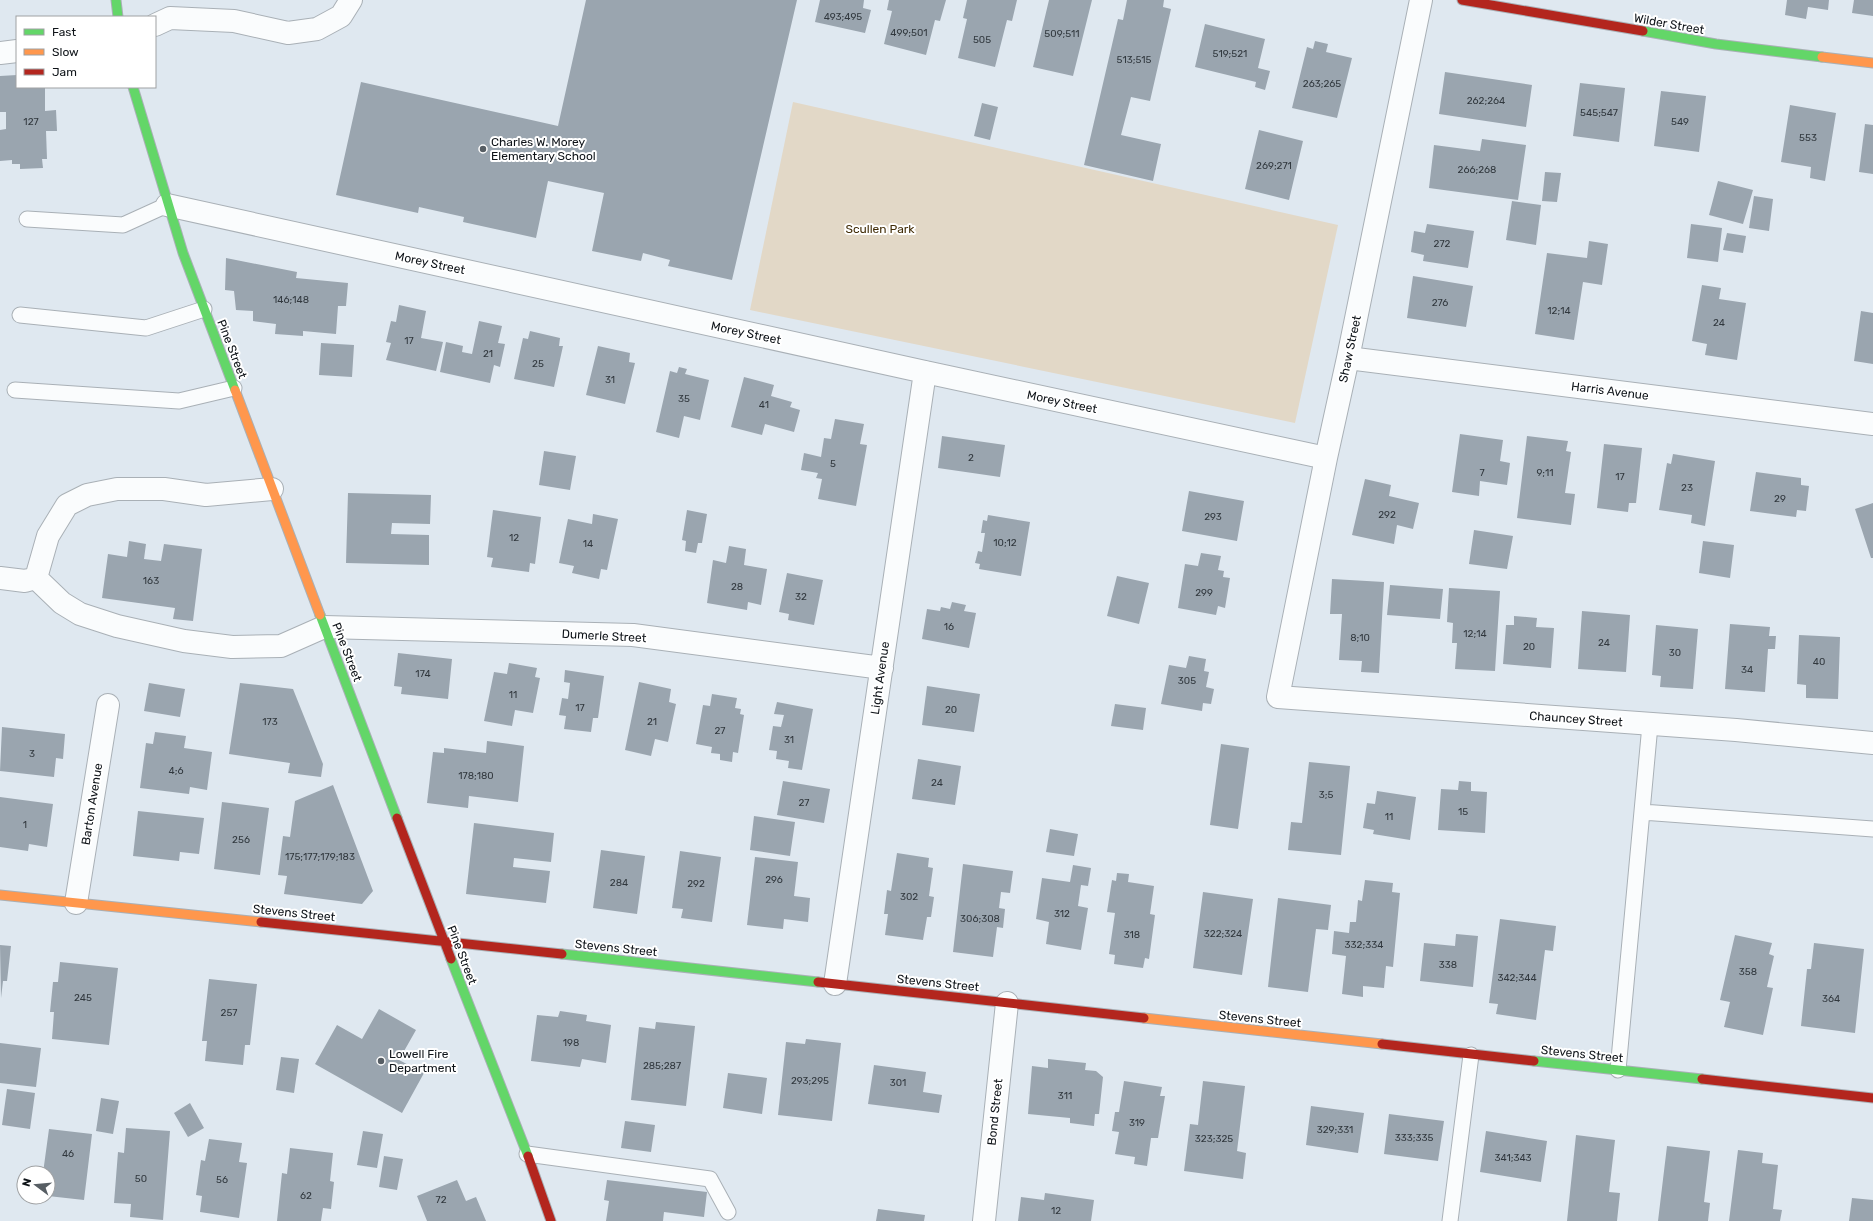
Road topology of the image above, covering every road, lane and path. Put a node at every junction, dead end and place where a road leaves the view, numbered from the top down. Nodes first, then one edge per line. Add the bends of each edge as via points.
1 (116, 0) edge
2 (351, 0) edge
3 (1421, 0) edge
4 (1462, 0) edge
5 (118, 16) edge
6 (156, 25) edge
7 (16, 52) edge
8 (0, 53) edge
9 (1873, 63) edge
10 (133, 88) edge
11 (167, 205) junction
12 (27, 219) dead end
13 (204, 309) junction
14 (20, 315) dead end
15 (1348, 358) junction
16 (925, 372) junction
17 (234, 388) junction
18 (15, 390) dead end
19 (1873, 424) edge
20 (1326, 458) junction
21 (272, 489) junction
22 (0, 578) edge
23 (36, 578) junction
24 (324, 627) junction
25 (882, 668) junction
26 (1278, 697) joint
27 (108, 705) dead end
28 (1650, 724) junction
29 (1873, 743) edge
30 (1642, 812) junction
31 (1873, 829) edge
32 (0, 895) edge
33 (76, 903) junction
34 (444, 941) junction
35 (835, 984) junction
36 (1007, 1003) junction
37 (1471, 1055) junction
38 (1618, 1070) junction
39 (1873, 1098) edge
40 (527, 1154) junction
41 (728, 1212) dead end
42 (551, 1221) edge
43 (984, 1221) edge
44 (1450, 1221) edge

1 - 5 main road
2 - 6 street via 340,16 317,29 288,33 234,21 170,18
3 - 15 street, Shaw Street
4 - 9 main road, Wilder Street via 1716,44
7 - 8 street
10 - 11 main road, Pine Street
11 - 12 lane via 123,225
11 - 13 main road, Pine Street
11 - 16 street, Morey Street
13 - 14 lane via 146,328
13 - 17 main road, Pine Street
15 - 19 street, Harris Avenue
15 - 20 street, Shaw Street
16 - 20 street, Morey Street
16 - 25 street, Light Avenue
17 - 18 lane via 179,401
17 - 21 main road, Pine Street
20 - 26 street, Shaw Street
21 - 23 street via 206,495 164,489 117,489 87,495 67,505 48,536
21 - 24 main road, Pine Street
22 - 23 street via 25,581
23 - 24 street via 62,603 80,614 117,626 184,641 232,647 281,646
24 - 25 street, Dumerle Street via 633,635
24 - 34 main road, Pine Street
25 - 35 street, Light Avenue
26 - 28 street, Chauncey Street
27 - 33 street, Barton Avenue
28 - 29 street, Chauncey Street
28 - 30 lane
30 - 31 lane
30 - 38 lane
32 - 33 main road, Stevens Street
33 - 34 main road, Stevens Street
34 - 35 main road, Stevens Street
34 - 40 main road, Pine Street
35 - 36 main road, Stevens Street
36 - 37 main road, Stevens Street
36 - 43 street, Bond Street
37 - 38 main road, Stevens Street
37 - 44 lane
38 - 39 main road, Stevens Street
40 - 41 lane via 710,1179
40 - 42 main road, Pine Street

